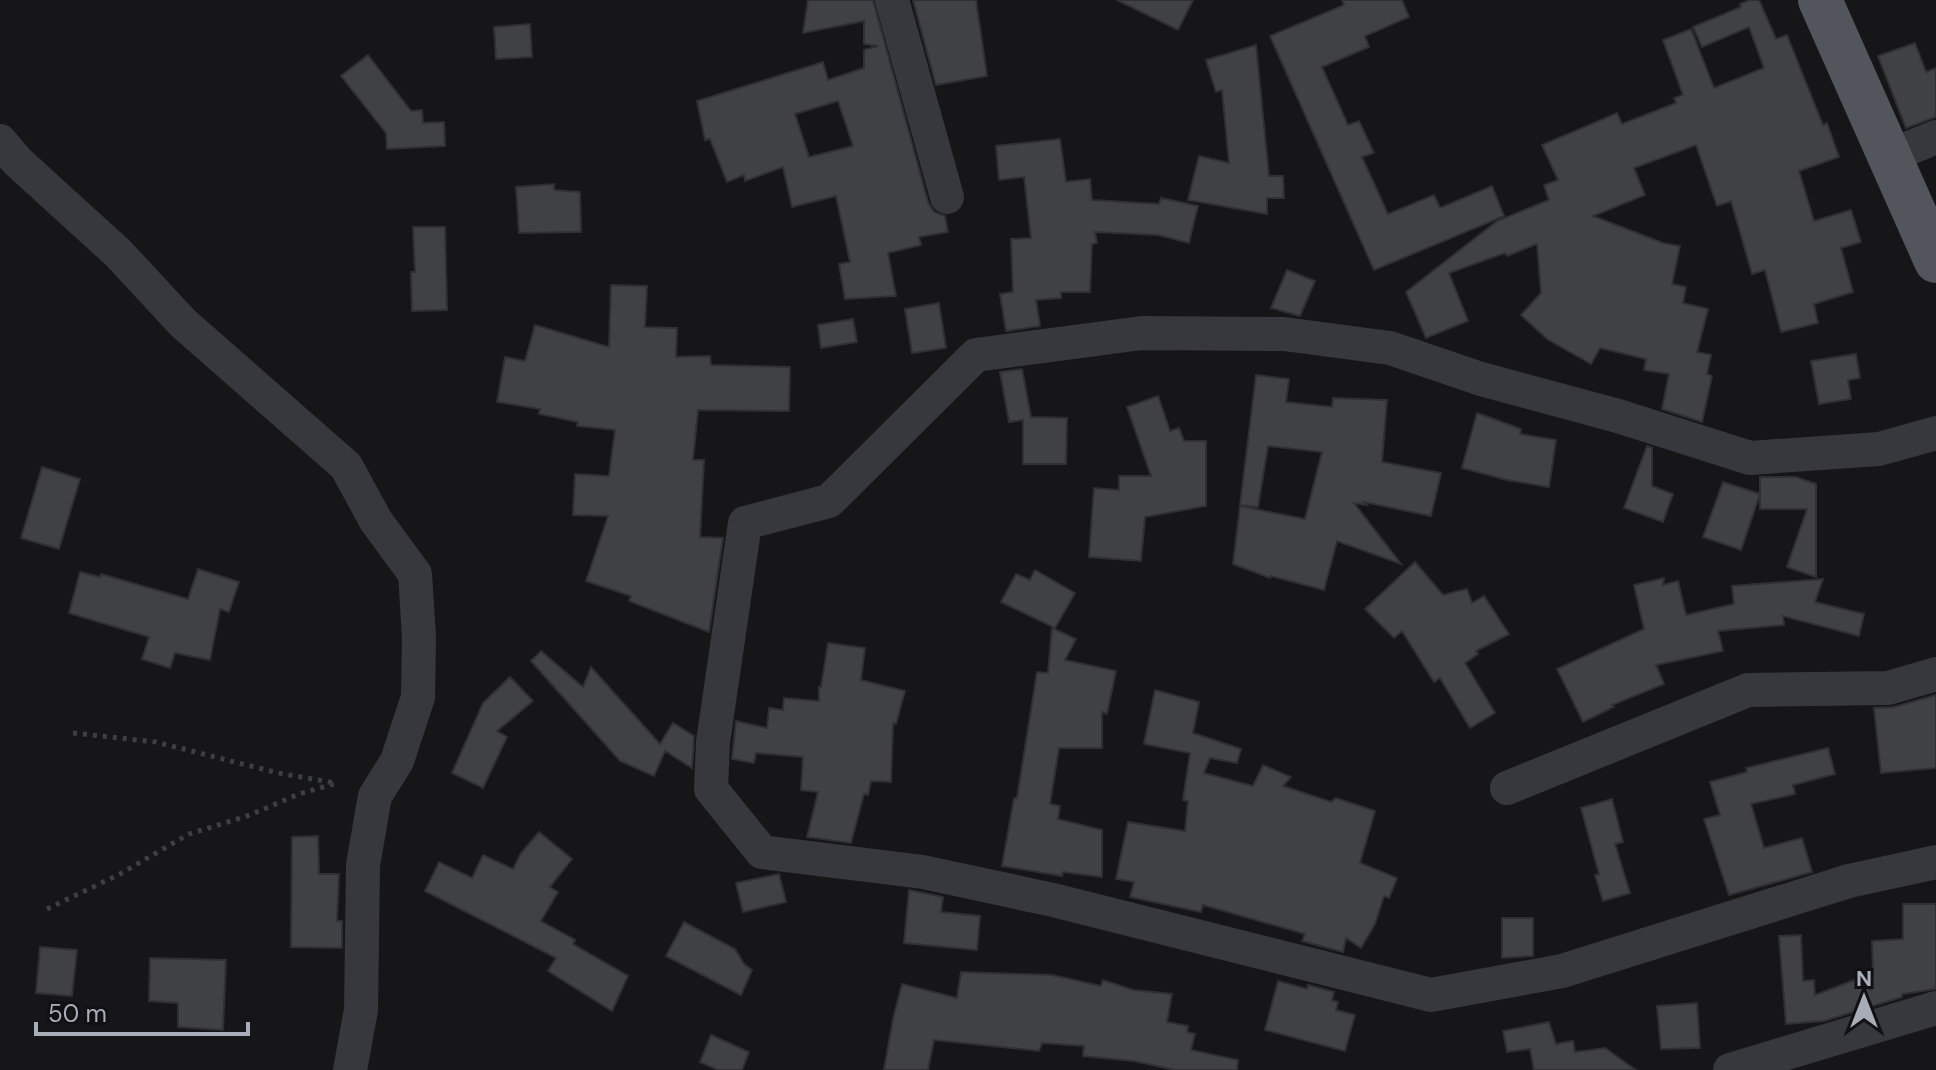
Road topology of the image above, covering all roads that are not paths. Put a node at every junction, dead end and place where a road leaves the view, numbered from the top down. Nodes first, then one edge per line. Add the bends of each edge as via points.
1 (892, 0) edge
2 (1820, 0) edge
3 (1936, 137) edge
4 (0, 141) edge
5 (1890, 156) junction
6 (947, 197) dead end
7 (1936, 261) edge
8 (1936, 433) edge
9 (1936, 674) edge
10 (1507, 788) dead end
11 (1936, 862) edge
12 (1936, 1008) edge
13 (350, 1070) edge
14 (1730, 1070) edge

1 - 6 street
2 - 5 main road
3 - 5 street
4 - 13 street via 183,323 346,466 376,521 415,574 418,697 397,761 375,796 363,865 361,1010
5 - 7 main road
8 - 11 street via 1879,449 1750,458 1390,348 1284,334 1142,333 976,355 829,501 745,523 711,789 762,852 923,872 1431,995 1562,971 1849,881
9 - 10 street via 1888,688 1748,690
12 - 14 street

